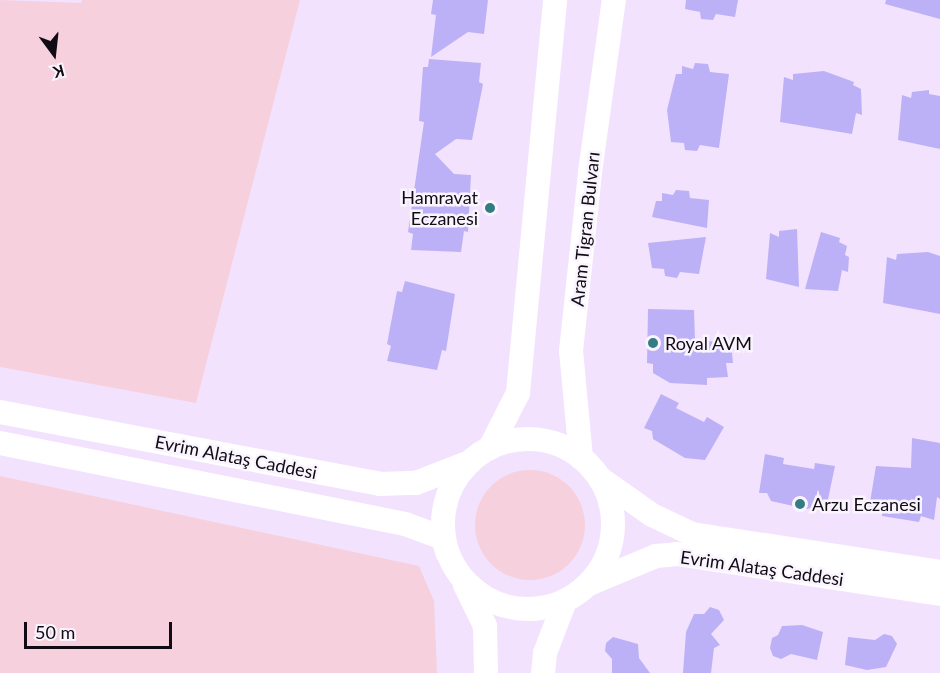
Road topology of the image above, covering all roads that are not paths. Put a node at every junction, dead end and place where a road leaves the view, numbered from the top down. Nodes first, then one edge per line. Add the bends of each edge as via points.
1 (555, 0) edge
2 (614, 0) edge
3 (0, 412) edge
4 (0, 443) edge
5 (490, 448) junction
6 (581, 458) junction
7 (470, 462) junction
8 (600, 479) junction
9 (448, 556) junction
10 (940, 572) edge
11 (463, 580) junction
12 (589, 584) junction
13 (940, 594) edge
14 (566, 601) junction
15 (486, 673) edge
16 (543, 673) edge

1 - 5 main road via 518,393
2 - 6 main road, Aram Tigran Bulvarı via 571,351
3 - 7 main road, Evrim Alataş Caddesi via 380,484 416,483
4 - 9 main road via 405,524 443,538
5 - 6 main road via 513,441 537,440 561,446
5 - 7 main road
6 - 8 main road
7 - 9 main road via 454,482 444,506 442,531
8 - 10 main road, Evrim Alataş Caddesi via 652,515 692,534
8 - 12 main road via 611,505 613,534 605,561
9 - 11 main road
11 - 14 main road via 484,598 511,608 538,609
11 - 15 main road via 485,626
12 - 13 main road, Evrim Alataş Caddesi via 656,556 677,554
12 - 14 main road
14 - 16 main road via 545,653

